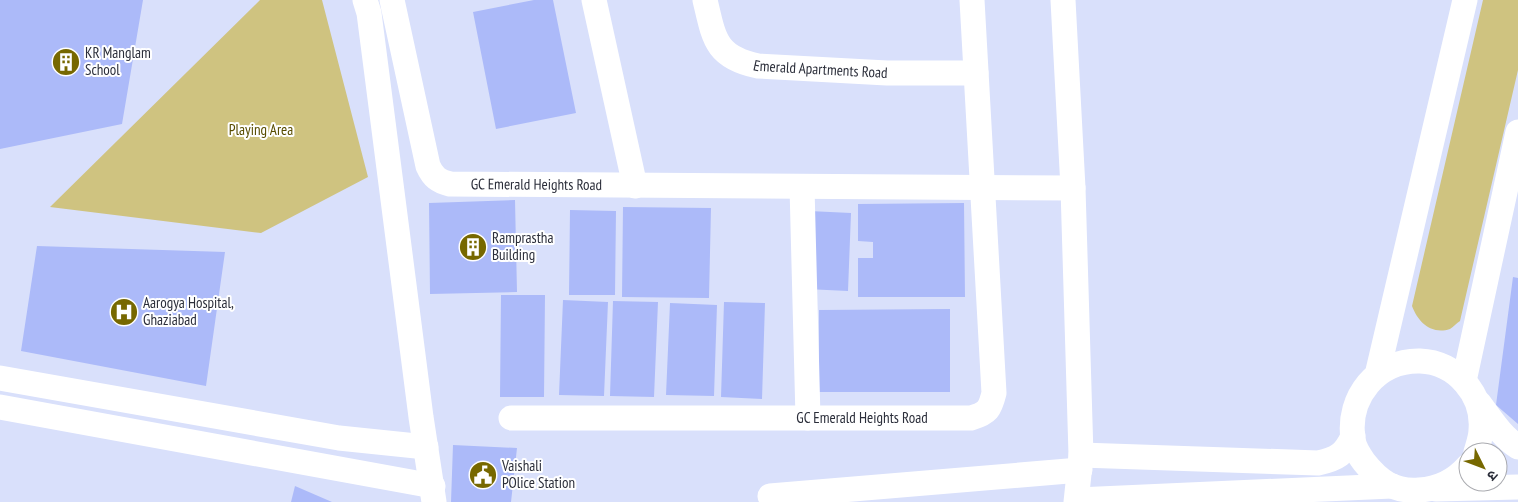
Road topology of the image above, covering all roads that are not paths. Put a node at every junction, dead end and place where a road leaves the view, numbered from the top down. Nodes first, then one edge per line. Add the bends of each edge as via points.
1 (365, 0) edge
2 (392, 0) edge
3 (594, 0) edge
4 (705, 0) edge
5 (972, 0) edge
6 (1063, 0) edge
7 (1465, 0) edge
8 (976, 73) junction
9 (1518, 132) edge
10 (635, 186) junction
11 (802, 187) junction
12 (982, 188) junction
13 (1073, 188) junction
14 (1377, 375) junction
15 (0, 378) edge
16 (1470, 390) junction
17 (0, 407) edge
18 (512, 418) dead end
19 (808, 418) junction
20 (1353, 436) junction
21 (1479, 442) edge
22 (1518, 447) edge
23 (1080, 462) junction
24 (1458, 475) edge
25 (431, 477) edge
26 (1392, 486) junction
27 (1511, 492) edge
28 (1424, 494) edge
29 (770, 496) dead end
30 (1076, 501) edge

1 - 25 street
2 - 10 street, GC Emerald Heights Road via 428,166 440,182
3 - 10 street
4 - 8 street, Emerald Apartments Road via 713,38 741,62 758,66 887,73
5 - 8 street, GC Emerald Heights Road
6 - 13 street
7 - 14 street
8 - 12 street, GC Emerald Heights Road
9 - 16 street
10 - 11 street, GC Emerald Heights Road
11 - 12 street, GC Emerald Heights Road
11 - 19 street
12 - 13 street
12 - 19 street, GC Emerald Heights Road via 994,393 990,407 983,415 971,418
13 - 23 street
14 - 16 street via 1390,366 1426,361 1453,371
14 - 20 street via 1364,388 1352,416
15 - 25 street via 339,438
16 - 21 street via 1480,410 1482,430
16 - 22 street via 1498,429
17 - 25 street
18 - 19 street, GC Emerald Heights Road
20 - 23 street via 1342,453 1332,460 1318,463
20 - 26 street via 1357,453 1363,461 1375,476
23 - 29 street
23 - 30 street
24 - 28 street
26 - 28 street
26 - 30 street
27 - 28 street

